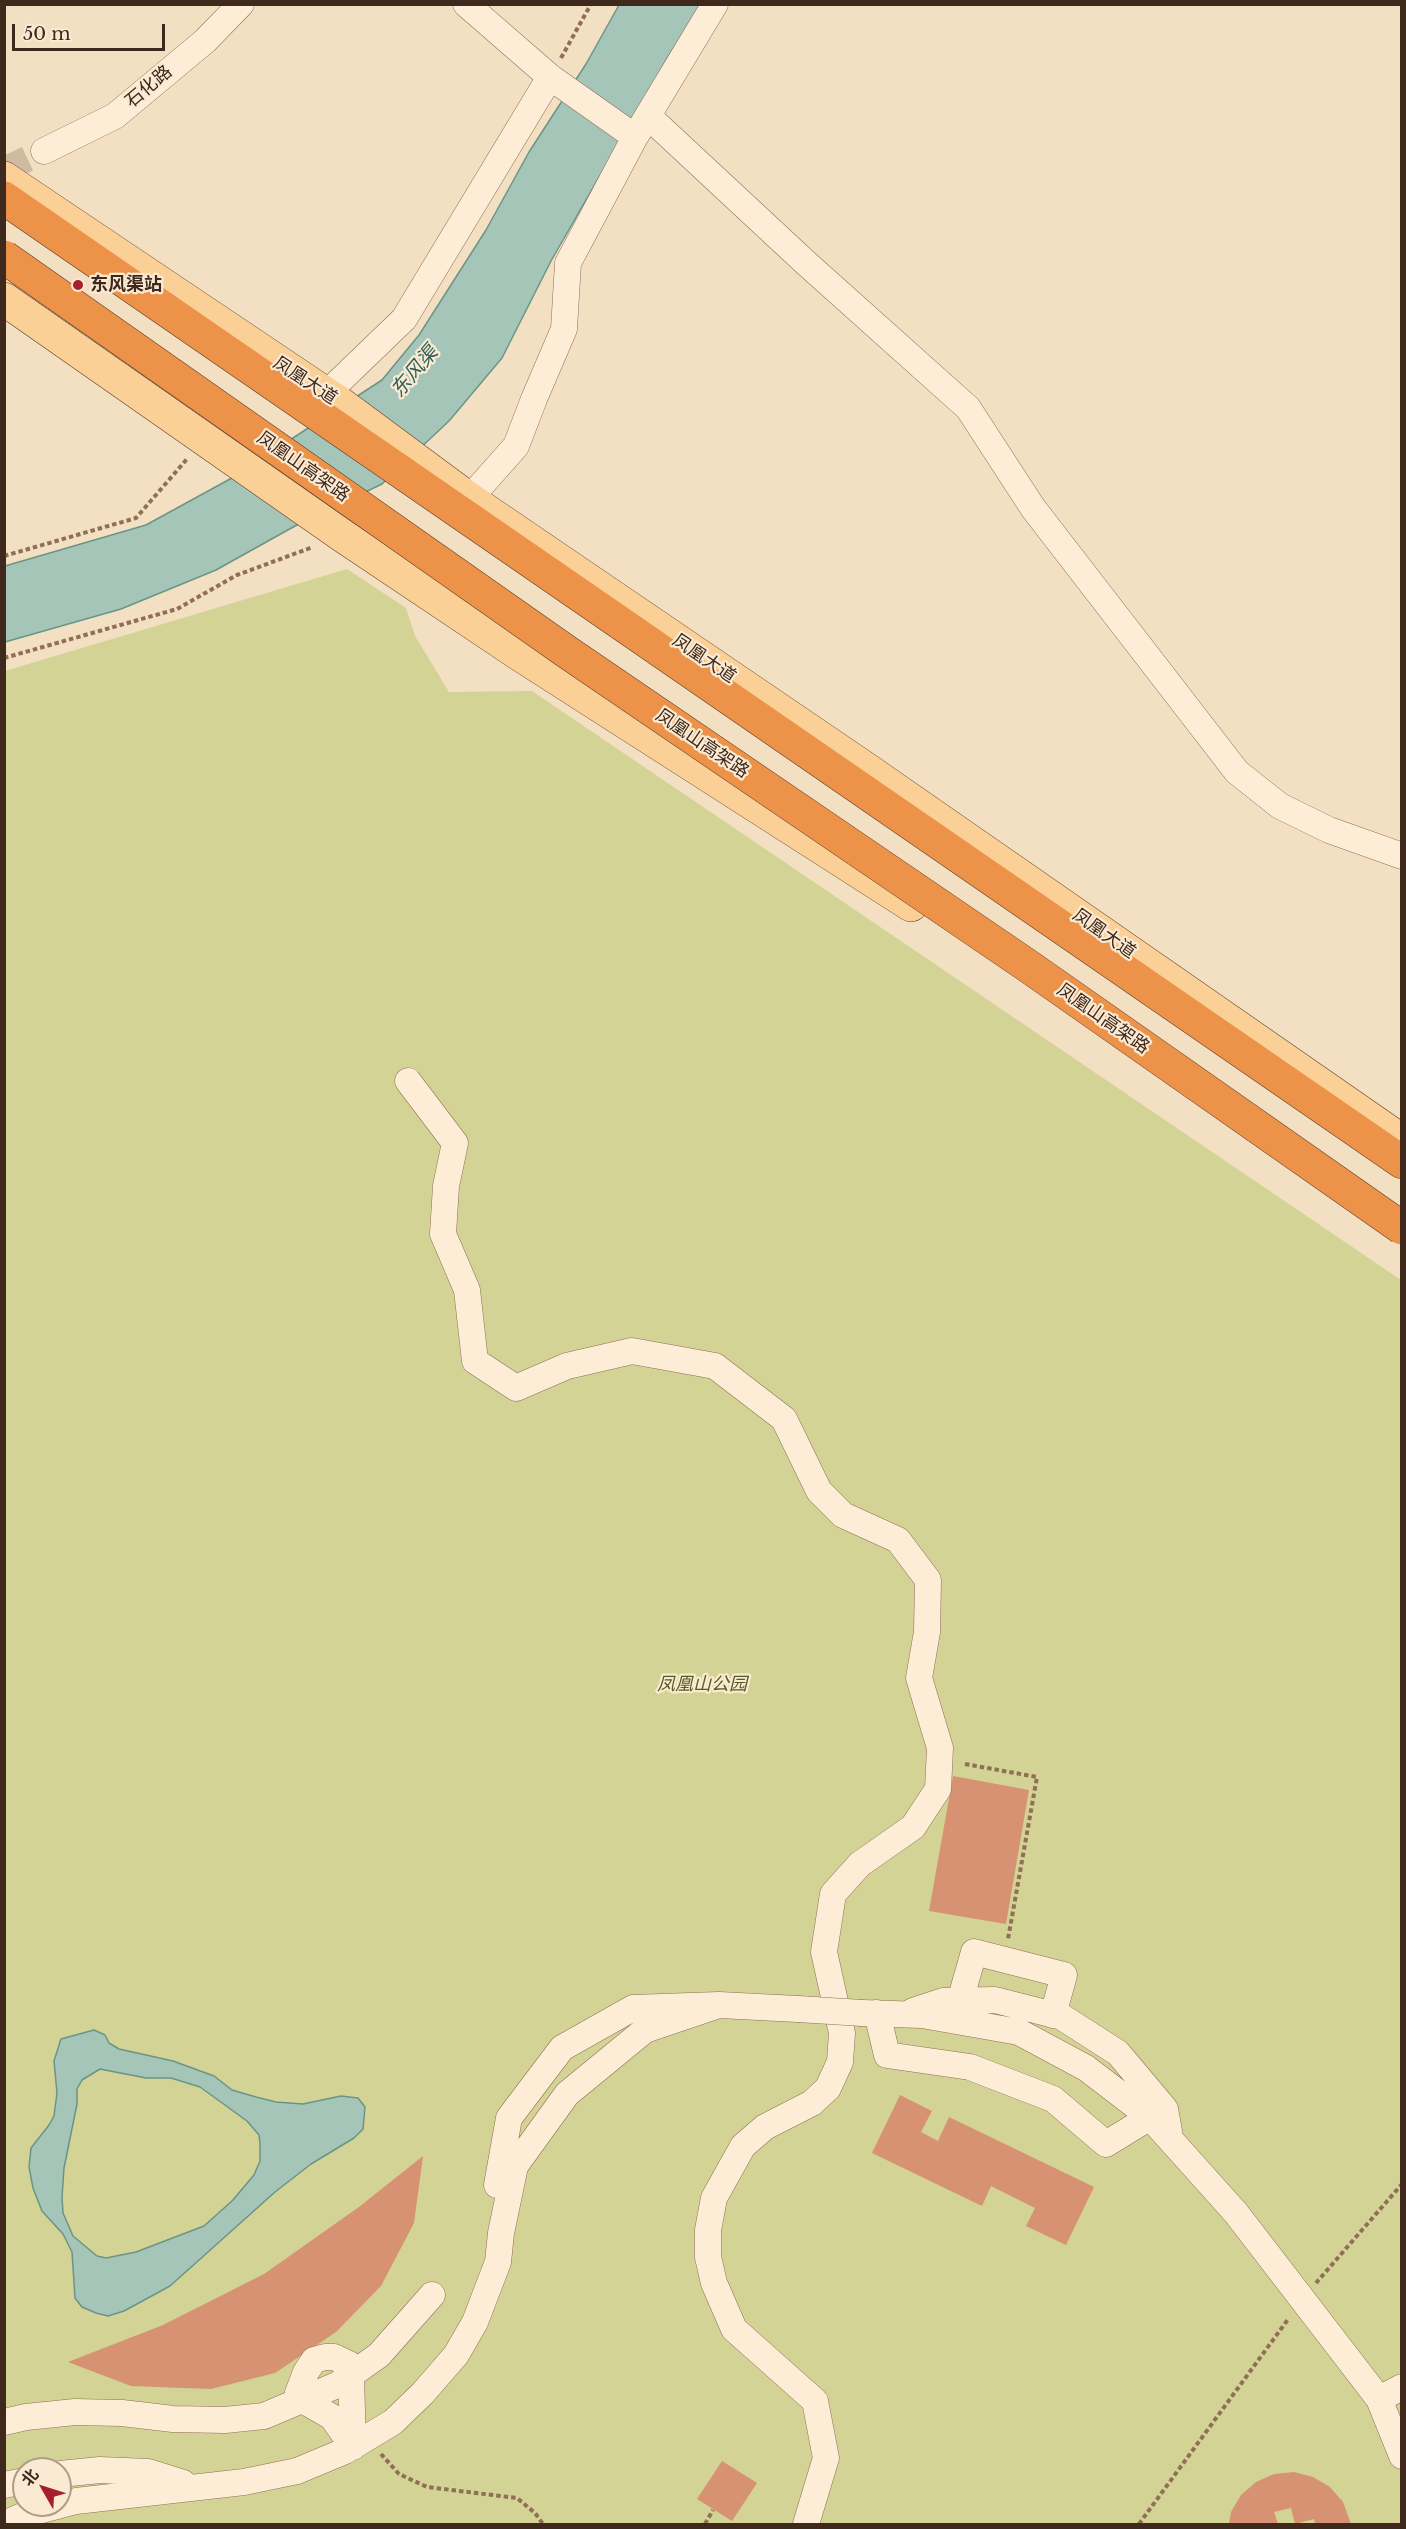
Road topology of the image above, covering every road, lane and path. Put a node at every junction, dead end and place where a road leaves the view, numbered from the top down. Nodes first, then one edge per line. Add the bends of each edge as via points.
1 (241, 4) edge
2 (466, 4) edge
3 (591, 4) edge
4 (715, 4) edge
5 (550, 77) junction
6 (641, 127) junction
7 (44, 151) tunnel mouth
8 (4, 178) edge
9 (4, 198) edge
10 (4, 257) edge
11 (4, 299) edge
12 (18, 312) edge
13 (332, 398) junction
14 (205, 438) junction
15 (469, 499) junction
16 (337, 532) junction
17 (4, 556) edge
18 (4, 658) edge
19 (1401, 856) edge
20 (408, 1081) dead end
21 (1401, 1141) edge
22 (1401, 1162) edge
23 (1401, 1227) edge
24 (965, 1764) dead end
25 (1005, 1960) junction
26 (960, 2001) junction
27 (719, 2005) junction
28 (870, 2013) junction
29 (904, 2014) junction
30 (1053, 2014) junction
31 (1150, 2117) junction
32 (1170, 2139) junction
33 (1401, 2184) edge
34 (501, 2233) junction
35 (432, 2295) dead end
36 (1303, 2298) junction
37 (351, 2375) junction
38 (1401, 2387) edge
39 (1379, 2399) junction
40 (304, 2401) junction
41 (4, 2422) edge
42 (362, 2442) junction
43 (1401, 2456) edge
44 (72, 2473) edge
45 (195, 2486) junction
46 (713, 2510) dead end
47 (4, 2524) edge
48 (543, 2524) edge
49 (705, 2524) edge
50 (806, 2524) edge
51 (1138, 2524) edge

1 - 7 street, 石化路 via 205,41 115,116
2 - 5 street
3 - 5 path
4 - 6 street
5 - 6 street
5 - 13 street via 404,319
6 - 15 street via 568,263 564,329 516,447
6 - 19 street via 806,263 968,408 1033,508 1237,772 1280,806 1329,830
8 - 13 main road, 凤凰大道
9 - 22 highway
10 - 23 highway, 凤凰山高架路, bridge via 567,652 1028,966
11 - 12 main road
12 - 14 main road
13 - 15 main road, 凤凰大道
14 - 16 main road
14 - 17 path via 136,518
15 - 21 main road, 凤凰大道
16 - 18 path via 237,575 177,609
16 - 23 main road
20 - 50 street via 455,1143 446,1186 443,1234 467,1290 475,1361 516,1388 567,1366 633,1351 715,1366 784,1419 819,1491 843,1515 898,1540 928,1580 927,1632 919,1678 940,1748 938,1789 913,1827 860,1864 833,1894 824,1952 842,2033 840,2062 828,2088 812,2103 765,2127 743,2146 714,2198 708,2230 708,2257 714,2283 734,2329 815,2401 826,2458
24 - 25 path via 1037,1778
25 - 26 street via 974,1952
25 - 30 street via 1064,1975
26 - 29 street via 943,2001
26 - 30 street via 995,2000
27 - 28 street, bridge
27 - 34 street via 645,2030 567,2094 515,2166
27 - 34 street via 633,2008 562,2048 509,2118 497,2187
28 - 29 street
28 - 31 street via 887,2055 970,2067 1053,2100 1106,2144
29 - 31 street via 1019,2032 1086,2068
30 - 32 street via 1118,2053 1165,2109
31 - 32 street
32 - 36 street via 1236,2213
33 - 36 path
34 - 42 street via 491,2286 456,2355 393,2422
35 - 37 street via 379,2355
36 - 39 street
36 - 51 path
37 - 40 street via 349,2364 334,2357 314,2360 300,2384 298,2393
37 - 42 street
38 - 39 street
39 - 43 street
40 - 41 street via 264,2416 225,2420 75,2412
40 - 42 street via 332,2417
42 - 45 street via 297,2471 244,2482
42 - 48 path via 381,2454 399,2474 427,2487 517,2498
44 - 45 street via 148,2472
45 - 47 street via 76,2501
46 - 49 path

